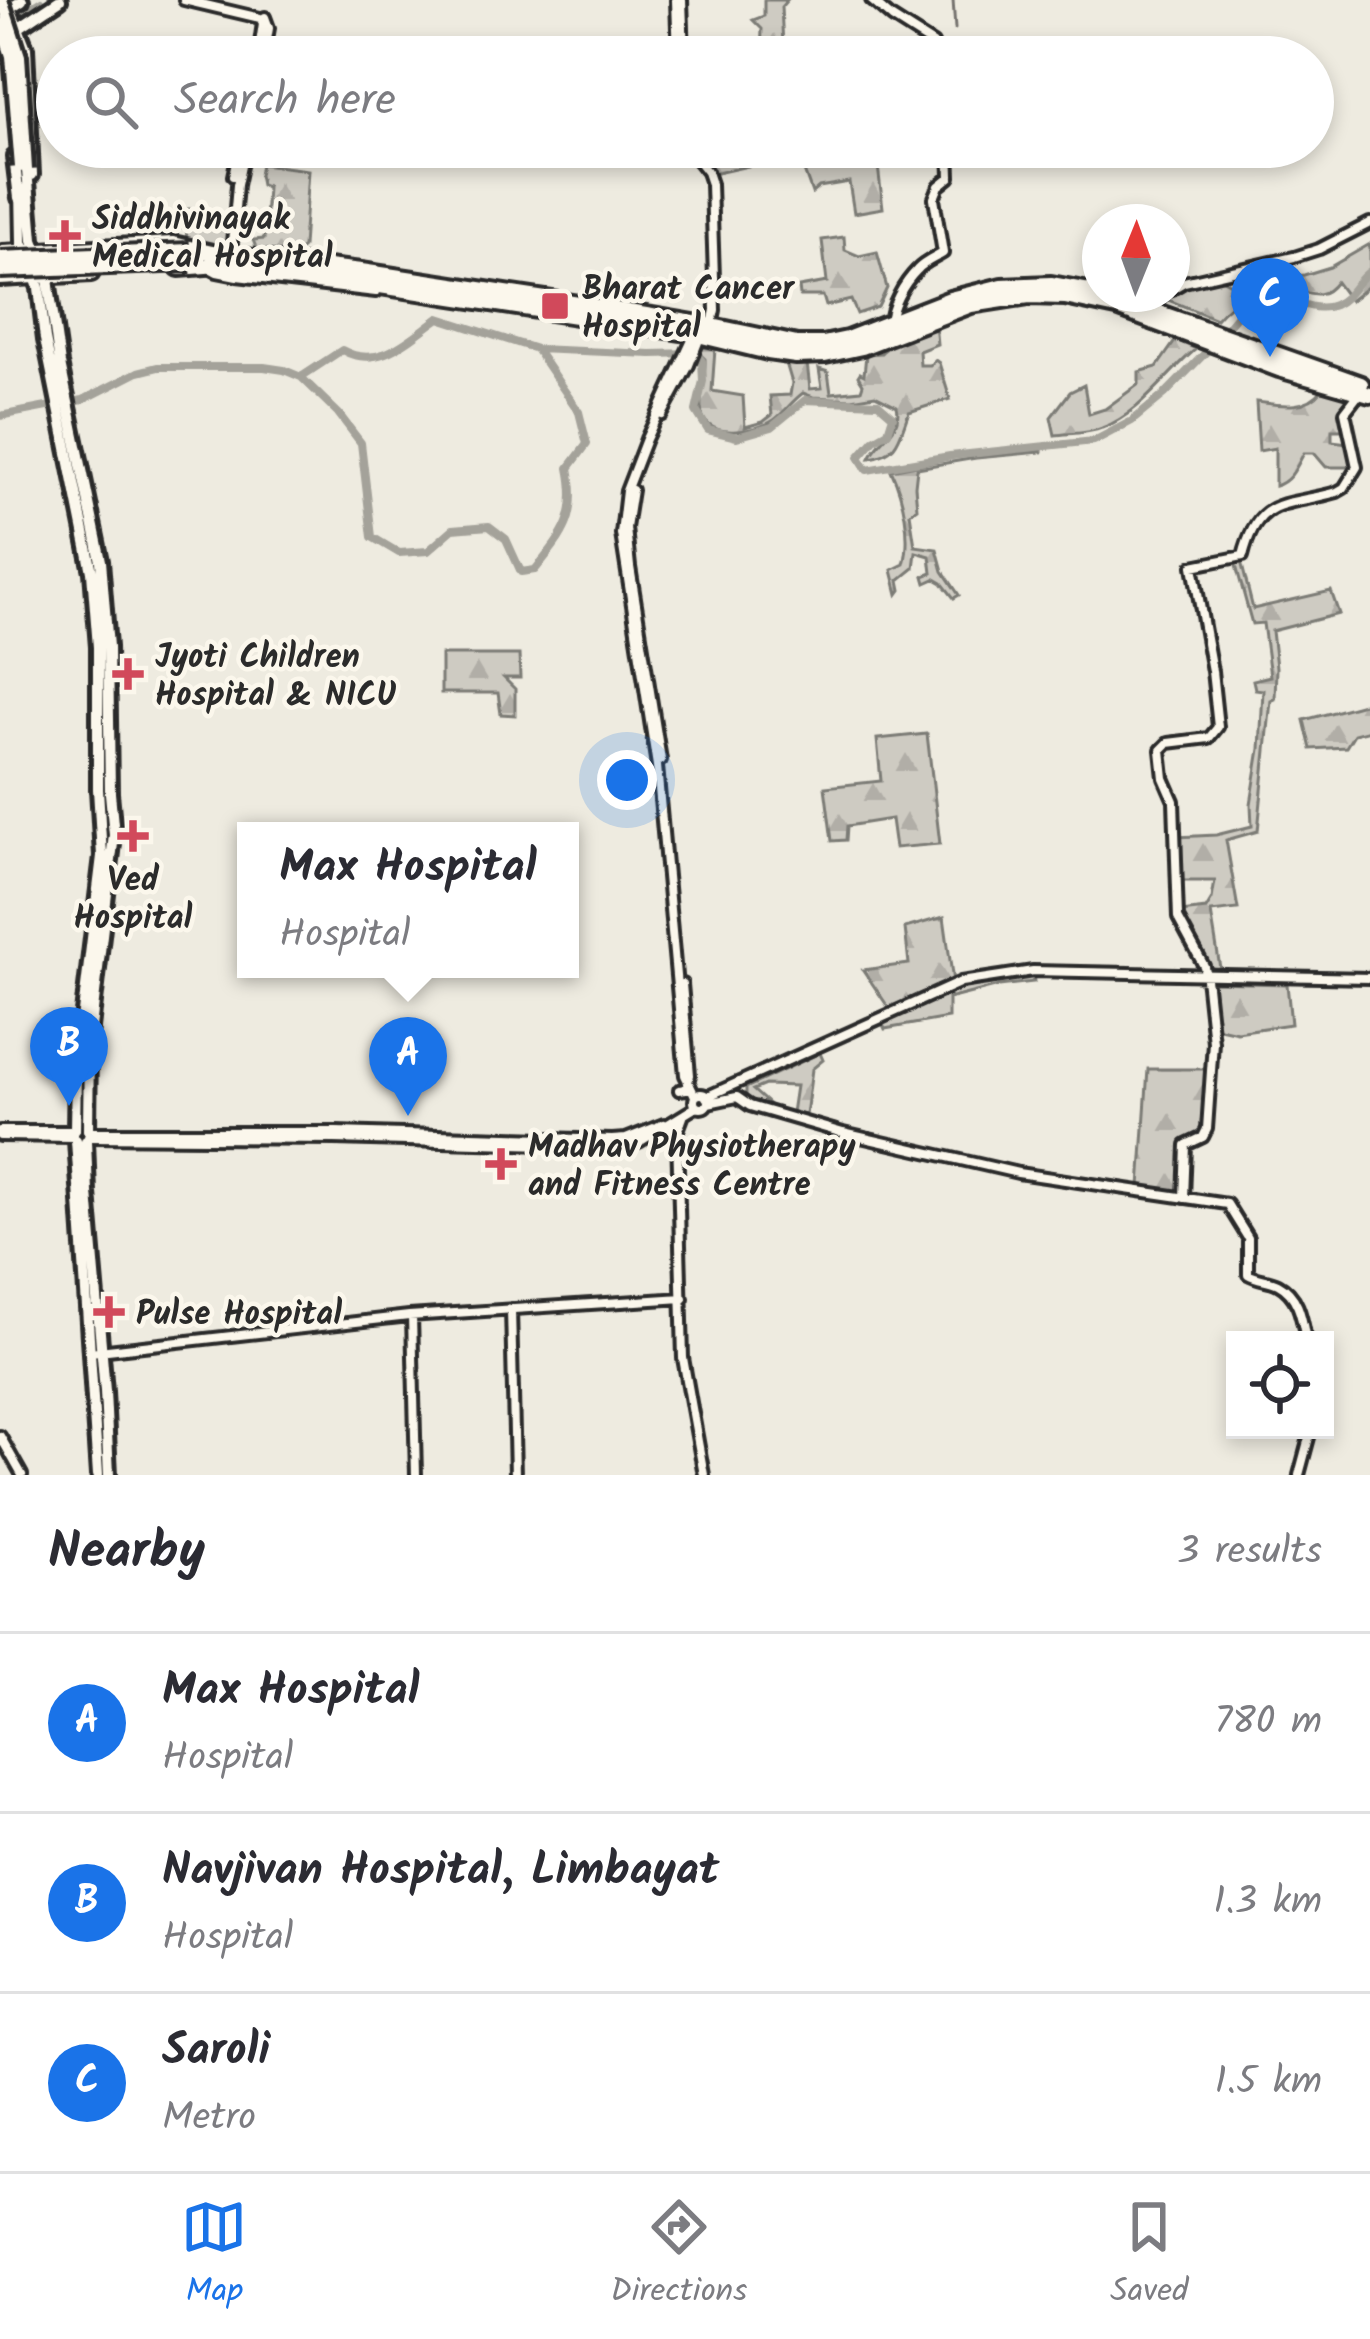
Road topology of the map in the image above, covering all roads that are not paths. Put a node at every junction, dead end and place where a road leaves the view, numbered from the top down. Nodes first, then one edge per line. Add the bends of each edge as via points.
1 (22, 0) edge
2 (60, 0) edge
3 (184, 0) edge
4 (200, 0) edge
5 (679, 0) edge
6 (871, 0) edge
7 (4, 9) edge
8 (20, 27) junction
9 (1, 36) edge
10 (262, 36) edge
11 (267, 36) edge
12 (680, 36) edge
13 (920, 36) edge
14 (239, 168) edge
15 (703, 168) edge
16 (950, 168) edge
17 (23, 170) junction
18 (25, 207) junction
19 (1370, 224) edge
20 (31, 251) junction
21 (0, 256) edge
22 (215, 256) junction
23 (0, 274) edge
24 (42, 276) junction
25 (1190, 281) edge
26 (422, 286) junction
27 (1082, 289) edge
28 (940, 310) junction
29 (1148, 313) joint
30 (890, 327) junction
31 (700, 335) junction
32 (1366, 390) edge
33 (1205, 974) junction
34 (1370, 978) edge
35 (688, 1081) junction
36 (680, 1090) dead end
37 (741, 1090) junction
38 (701, 1101) junction
39 (677, 1123) junction
40 (0, 1134) edge
41 (81, 1135) junction
42 (1184, 1198) junction
43 (682, 1298) junction
44 (511, 1309) junction
45 (412, 1316) junction
46 (1303, 1331) edge
47 (96, 1351) junction
48 (0, 1436) edge
49 (1309, 1439) edge
50 (0, 1448) edge
51 (704, 1471) edge
52 (19, 1475) edge
53 (98, 1475) edge
54 (109, 1475) edge
55 (416, 1475) edge
56 (515, 1475) edge
57 (1299, 1475) edge

1 - 7 main road
2 - 8 main road
3 - 10 street via 260,18
4 - 11 street via 266,17
5 - 12 street
6 - 13 street
7 - 8 main road
7 - 17 main road, bridge
7 - 17 main road, bridge via 20,56
8 - 9 main road
8 - 18 main road via 32,148
9 - 18 main road
14 - 22 street
15 - 31 street via 711,184 715,310
16 - 30 street via 934,198 942,255 918,268
17 - 18 main road
18 - 20 main road
19 - 25 street via 1307,253
20 - 21 highway
20 - 22 highway via 159,243
20 - 24 main road
21 - 22 highway, bridge
22 - 23 highway, bridge
22 - 24 highway
22 - 26 highway
22 - 26 highway via 359,268
23 - 24 highway
24 - 41 main road via 98,647 102,835 76,1070
26 - 31 highway
26 - 31 street
27 - 28 highway via 1018,284 971,292
28 - 29 highway via 1029,296
28 - 30 highway
29 - 32 highway
30 - 31 highway via 837,353 796,356
31 - 35 street via 650,441 624,528
32 - 33 street via 1345,412 1357,460 1337,492 1268,510 1253,525 1243,556 1193,566 1218,727 1209,738 1161,750 1174,801 1178,918
33 - 34 street
33 - 37 street via 1033,971 961,982
33 - 42 street via 1214,1042 1208,1129 1186,1145
35 - 36 street
35 - 38 street
37 - 38 street
37 - 38 street
37 - 42 street via 750,1106 843,1132 999,1169
38 - 39 street
39 - 41 street via 612,1140
39 - 43 street
40 - 41 street
41 - 47 main road
42 - 46 street via 1231,1207 1249,1241 1248,1274 1293,1296
43 - 44 street
43 - 51 street via 685,1376
44 - 45 street
44 - 56 street
45 - 47 street
45 - 55 street
47 - 53 main road
47 - 54 main road
48 - 52 street
49 - 57 street
50 - 52 street

